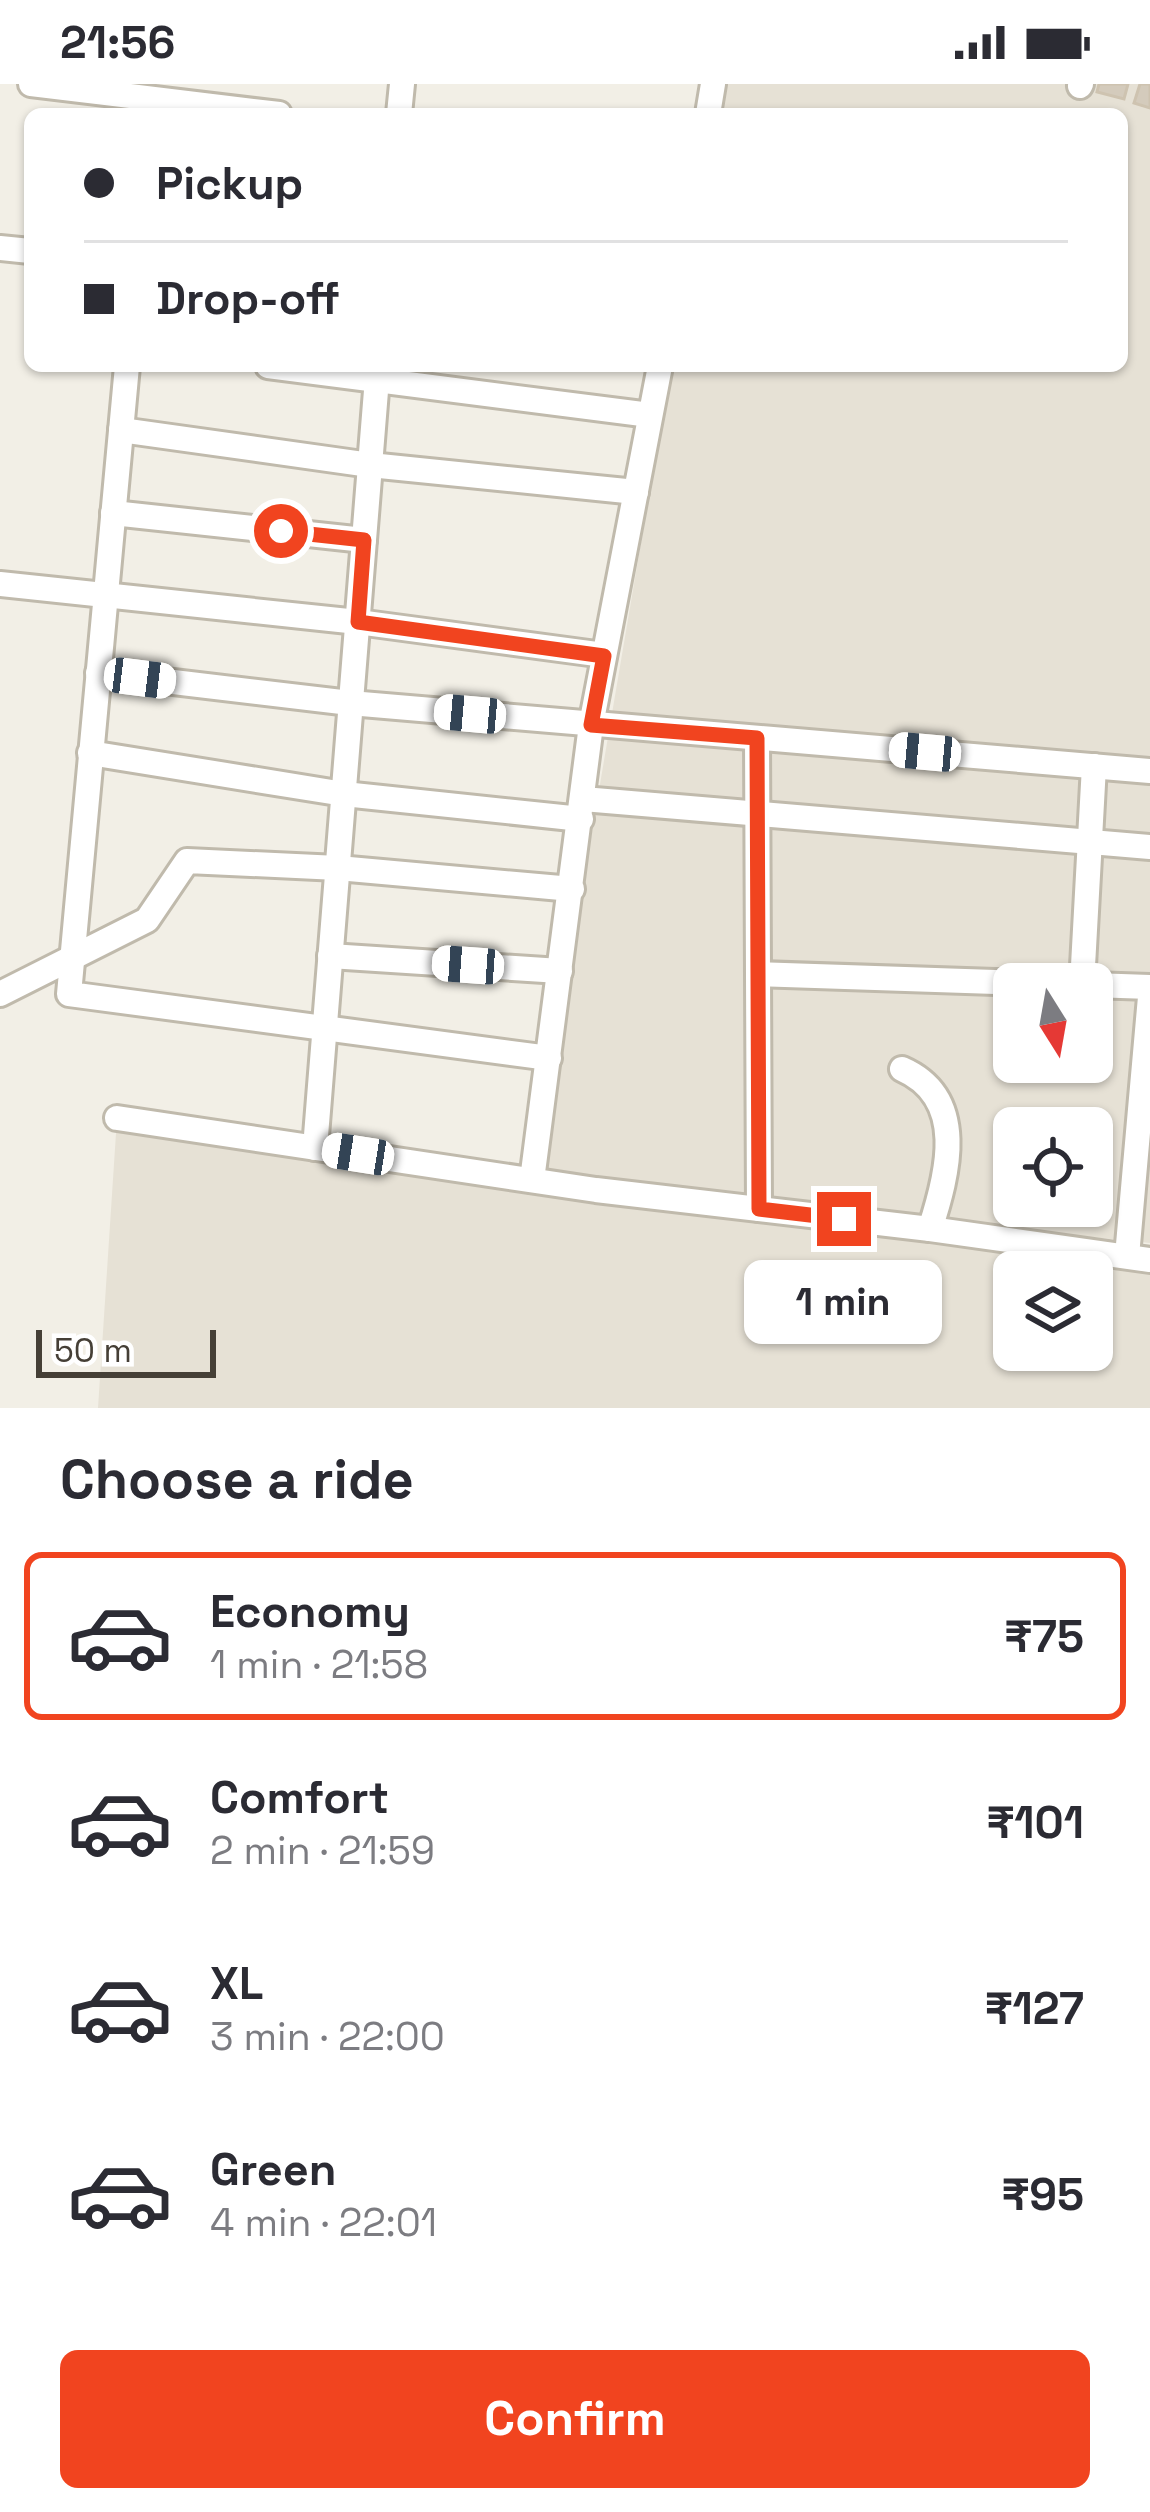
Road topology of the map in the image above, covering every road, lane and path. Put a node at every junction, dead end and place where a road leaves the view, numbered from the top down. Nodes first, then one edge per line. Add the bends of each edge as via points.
1 (31, 84) edge
2 (149, 99) edge
3 (227, 108) edge
4 (127, 372) edge
5 (659, 372) edge
6 (377, 373) edge
7 (650, 415) junction
8 (121, 430) junction
9 (370, 465) junction
10 (636, 492) junction
11 (113, 513) junction
12 (364, 540) junction
13 (0, 584) edge
14 (105, 594) junction
15 (358, 622) junction
16 (604, 656) junction
17 (98, 673) junction
18 (350, 704) junction
19 (591, 725) junction
20 (757, 738) junction
21 (90, 753) junction
22 (1094, 766) junction
23 (1150, 771) edge
24 (344, 794) junction
25 (582, 809) junction
26 (757, 814) junction
27 (1090, 842) junction
28 (1150, 847) edge
29 (338, 868) junction
30 (572, 889) junction
31 (72, 955) junction
32 (331, 956) junction
33 (1083, 963) edge
34 (560, 971) junction
35 (758, 974) junction
36 (993, 982) edge
37 (1113, 986) edge
38 (1150, 988) edge
39 (0, 994) edge
40 (1150, 997) edge
41 (324, 1028) junction
42 (549, 1058) junction
43 (902, 1069) dead end
44 (117, 1118) dead end
45 (315, 1148) junction
46 (532, 1180) junction
47 (759, 1209) junction
48 (930, 1228) junction
49 (1138, 1258) edge

1 - 2 street
2 - 3 street
4 - 8 street
5 - 7 street
6 - 7 street
6 - 9 street
7 - 10 street
8 - 9 street
8 - 11 street
9 - 10 street
9 - 12 street
10 - 16 street
11 - 12 street
11 - 14 street
12 - 15 street
13 - 14 street
14 - 15 street
14 - 17 street
15 - 16 street
15 - 18 street
16 - 19 street
17 - 18 street
17 - 21 street
18 - 19 street
18 - 24 street
19 - 20 street
19 - 25 street
20 - 22 street
20 - 26 street
21 - 24 street
21 - 31 street
22 - 23 street
22 - 27 street
24 - 25 street
24 - 29 street
25 - 26 street
25 - 30 street
26 - 27 street
26 - 35 street
27 - 28 street
27 - 33 street
29 - 30 street
29 - 31 street via 188,861 147,920
29 - 32 street
30 - 34 street
31 - 39 street
31 - 41 street via 69,994
32 - 34 street
32 - 41 street
34 - 42 street
35 - 36 street
35 - 47 street
37 - 38 street
40 - 49 street
41 - 42 street
41 - 45 street
42 - 46 street
43 - 48 street via 939,1096 948,1133 945,1183
44 - 45 street
45 - 46 street
46 - 47 street
47 - 48 street
48 - 49 street

